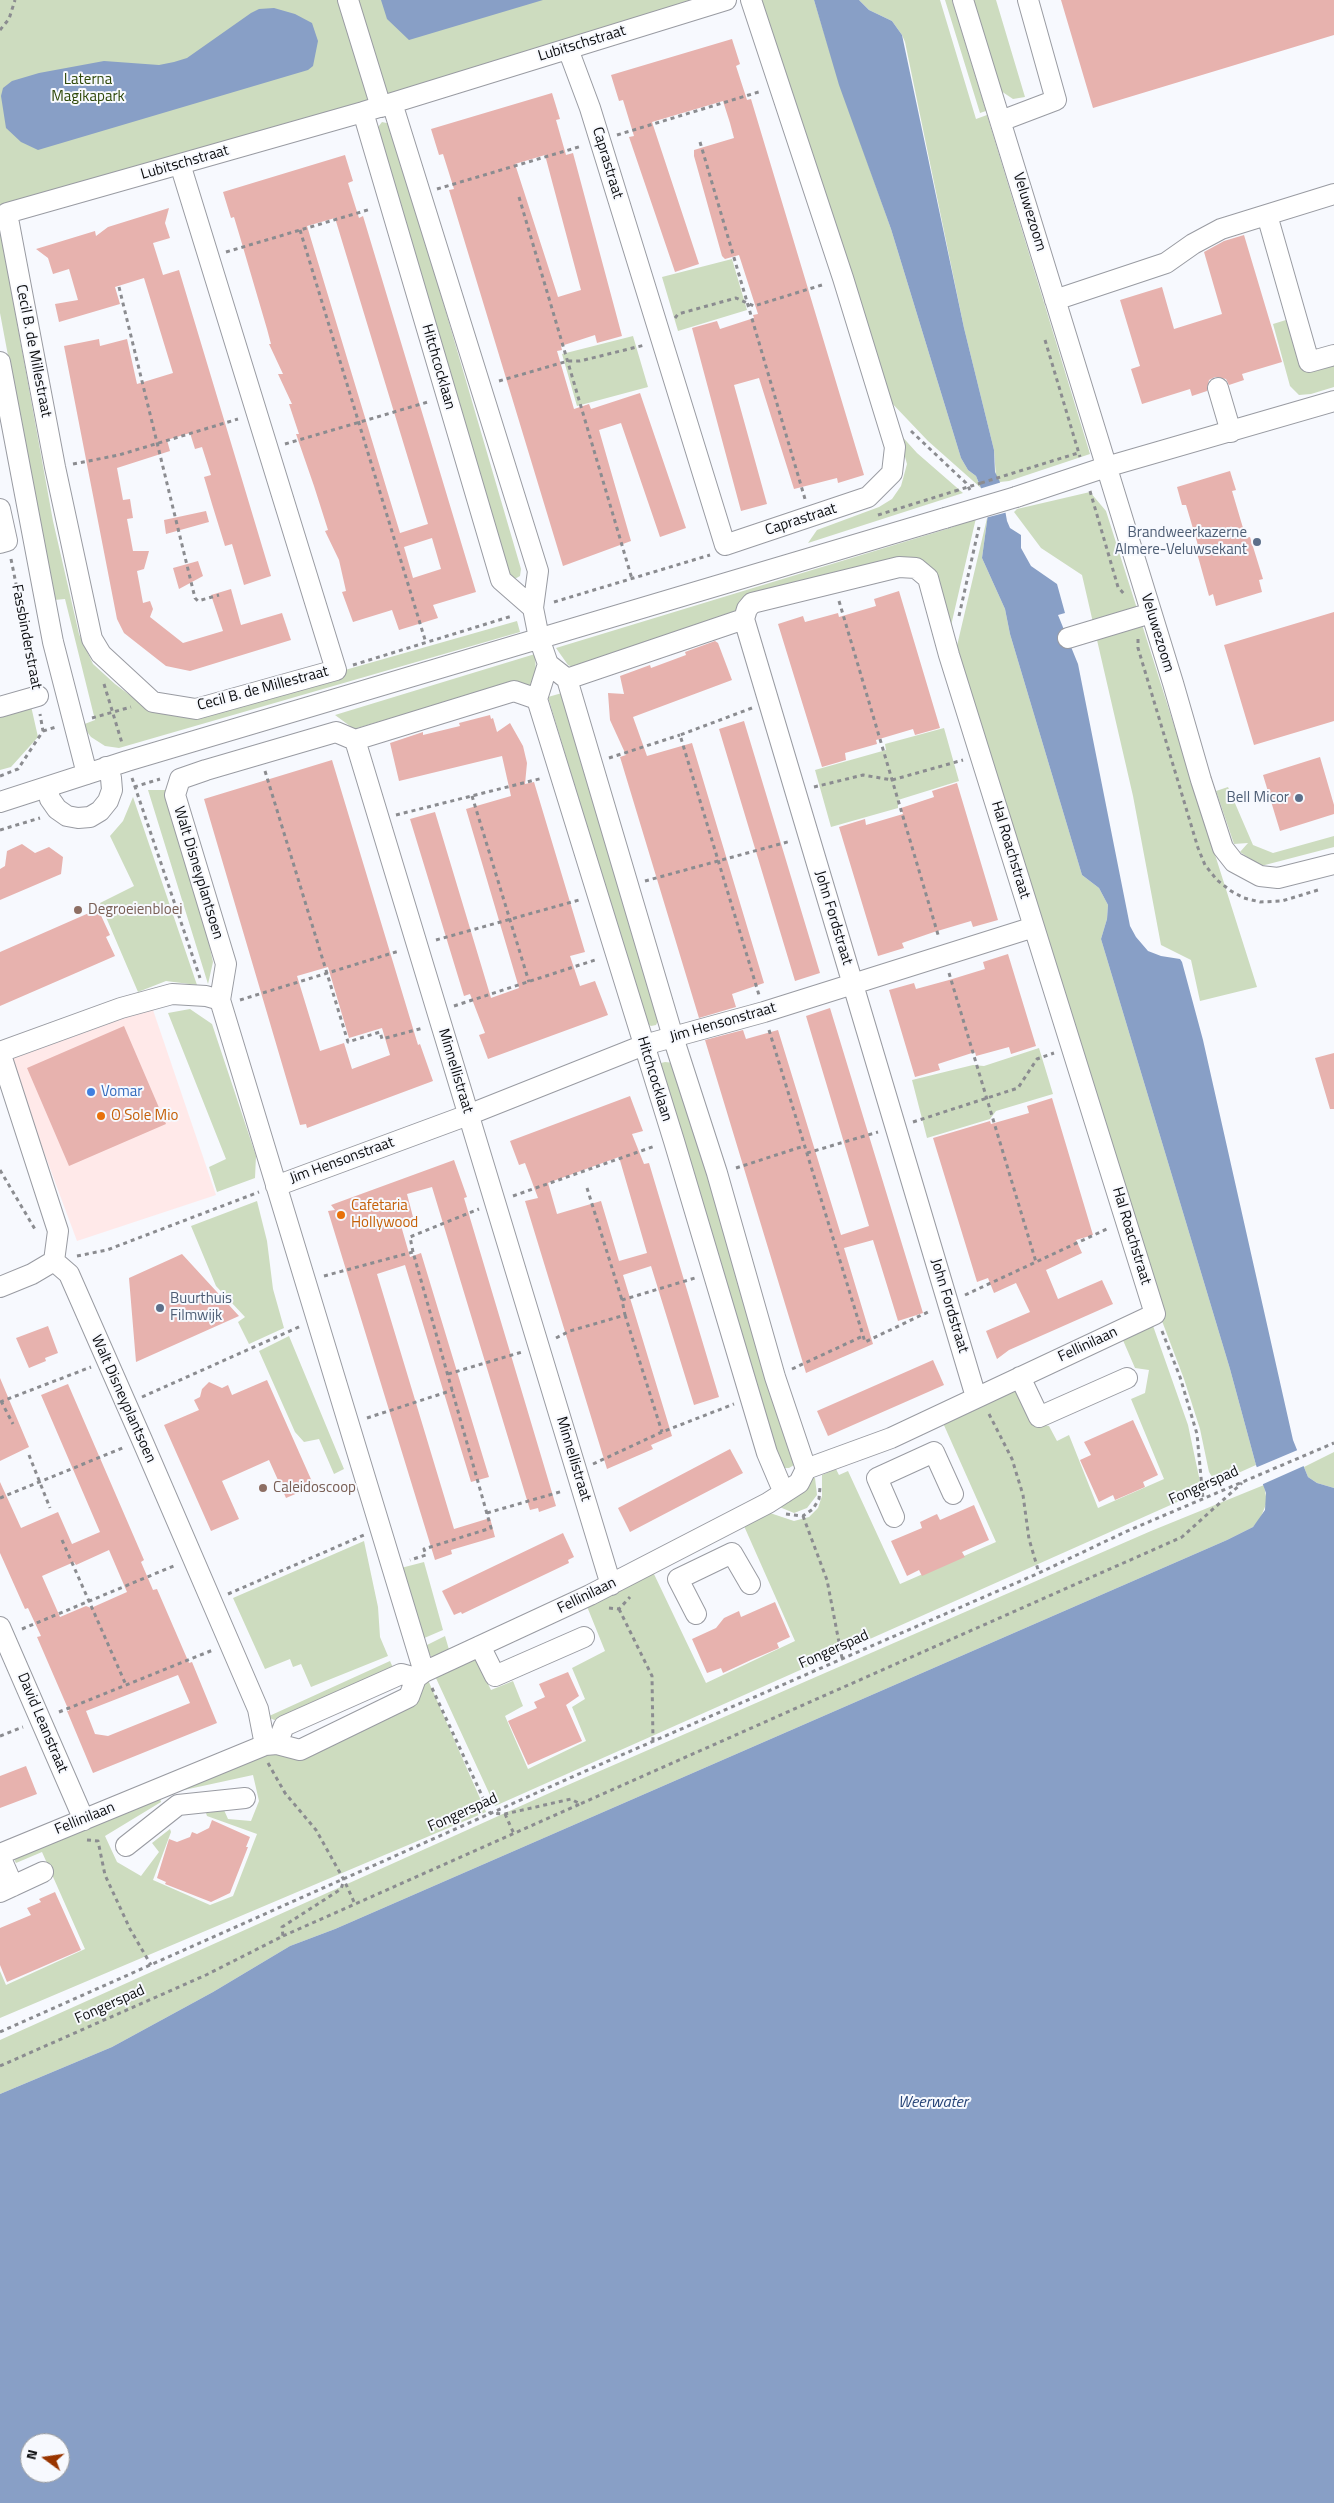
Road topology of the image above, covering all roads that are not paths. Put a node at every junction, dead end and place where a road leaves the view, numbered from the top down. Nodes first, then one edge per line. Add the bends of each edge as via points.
1 (348, 0) edge
2 (726, 0) edge
3 (751, 0) edge
4 (963, 0) edge
5 (1028, 0) edge
6 (568, 49) junction
7 (379, 108) junction
8 (1004, 122) junction
9 (180, 164) junction
10 (1334, 194) edge
11 (7, 213) joint
12 (1267, 215) junction
13 (1055, 300) junction
14 (1334, 355) edge
15 (0, 362) edge
16 (1218, 388) dead end
17 (1334, 401) edge
18 (1231, 432) junction
19 (1106, 467) junction
20 (0, 509) edge
21 (3, 542) edge
22 (533, 608) junction
23 (1151, 613) junction
24 (744, 619) junction
25 (539, 638) junction
26 (1068, 638) dead end
27 (548, 664) junction
28 (567, 680) junction
29 (38, 696) road end
30 (537, 698) junction
31 (0, 707) edge
32 (355, 740) junction
33 (106, 767) junction
34 (87, 774) junction
35 (47, 787) junction
36 (0, 802) edge
37 (1334, 864) edge
38 (1034, 927) junction
39 (853, 984) junction
40 (213, 998) junction
41 (673, 1037) junction
42 (644, 1045) junction
43 (0, 1052) edge
44 (468, 1115) junction
45 (276, 1186) junction
46 (54, 1261) junction
47 (0, 1286) edge
48 (1155, 1314) joint
49 (1020, 1377) junction
50 (1127, 1378) dead end
51 (976, 1397) junction
52 (891, 1438) junction
53 (904, 1466) junction
54 (806, 1469) junction
55 (784, 1493) junction
56 (953, 1494) dead end
57 (894, 1516) dead end
58 (693, 1542) junction
59 (706, 1565) junction
60 (750, 1584) dead end
61 (611, 1585) junction
62 (696, 1614) dead end
63 (2, 1631) edge
64 (584, 1637) dead end
65 (480, 1646) junction
66 (420, 1675) junction
67 (271, 1744) junction
68 (170, 1784) junction
69 (245, 1798) dead end
70 (178, 1805) junction
71 (75, 1824) junction
72 (126, 1846) dead end
73 (0, 1855) edge
74 (43, 1872) dead end
75 (7, 1889) edge

1 - 7 street, Hitchcocklaan
2 - 6 street, Lubitschstraat
3 - 6 street, Caprastraat via 895,447 892,473 868,497 725,545 590,108
4 - 8 street, Veluwezoom
5 - 8 street via 1056,100
6 - 7 street, Lubitschstraat
7 - 9 street, Lubitschstraat
7 - 22 street, Hitchcocklaan via 480,387 538,572
7 - 22 street, Hitchcocklaan via 390,203 500,580
8 - 13 street, Veluwezoom
9 - 11 street, Lubitschstraat
9 - 11 street, Cecil B. de Millestraat via 336,670 196,709 153,702 101,654 92,639 55,467
10 - 12 street
12 - 13 street via 1221,229 1166,263
12 - 14 street via 1309,362
13 - 19 street, Veluwezoom
15 - 34 street via 53,642
16 - 18 street
17 - 18 street
18 - 19 street
19 - 23 street, Veluwezoom
19 - 25 street, bridge via 1016,497
20 - 21 street
22 - 25 street, Hitchcocklaan
23 - 26 street
23 - 37 street, Veluwezoom via 1223,848 1234,862 1260,876 1278,878
24 - 28 street
24 - 38 street, Hal Roachstraat via 752,603 899,567 916,568 928,578
24 - 39 street, John Fordstraat
25 - 27 street, Hitchcocklaan
25 - 33 street
27 - 28 street
27 - 30 street
28 - 41 street, Hitchcocklaan
29 - 31 street, Fassbinderstraat
30 - 32 street via 514,691
30 - 42 street, Hitchcocklaan
32 - 40 street, Walt Disneyplantsoen via 336,732 180,779 175,795 226,964
32 - 44 street, Minnellistraat
33 - 34 street
33 - 35 street via 111,778 110,796 100,811 90,816 72,817 57,809
34 - 35 street
35 - 36 street
38 - 39 street, Jim Hensonstraat
38 - 48 street, Hal Roachstraat
39 - 41 street, Jim Hensonstraat
39 - 51 street, John Fordstraat
40 - 43 street via 172,994 134,1004
40 - 45 street, Walt Disneyplantsoen
41 - 42 street, Jim Hensonstraat
41 - 54 street, Hitchcocklaan via 717,1173 775,1377
42 - 44 street, Jim Hensonstraat
42 - 55 street, Hitchcocklaan via 767,1453
43 - 46 street via 58,1231
44 - 45 street, Jim Hensonstraat
44 - 61 street, Minnellistraat
45 - 66 street, Walt Disneyplantsoen via 393,1566
46 - 47 street via 32,1274
46 - 67 street, Walt Disneyplantsoen via 69,1274
48 - 49 street, Fellinilaan
49 - 50 street via 1039,1417
49 - 51 street, Fellinilaan
51 - 52 street, Fellinilaan
52 - 53 street
52 - 54 street, Fellinilaan
53 - 56 street via 934,1452
53 - 57 street via 877,1478
54 - 55 street, Fellinilaan via 799,1483
55 - 58 street, Fellinilaan
58 - 59 street
58 - 61 street, Fellinilaan
59 - 60 street via 732,1553
59 - 62 street via 678,1579
61 - 65 street, Fellinilaan
63 - 71 street, David Leanstraat via 41,1720
64 - 65 street via 495,1676
65 - 66 street, Fellinilaan
66 - 67 street, Fellinilaan via 401,1674 284,1726
66 - 67 street via 409,1697 309,1746 300,1750
67 - 68 street, Fellinilaan
68 - 70 street
68 - 71 street, Fellinilaan
69 - 70 street
70 - 72 street
71 - 73 street, Fellinilaan
73 - 75 street, Fellinilaan
74 - 75 street, Fellinilaan

